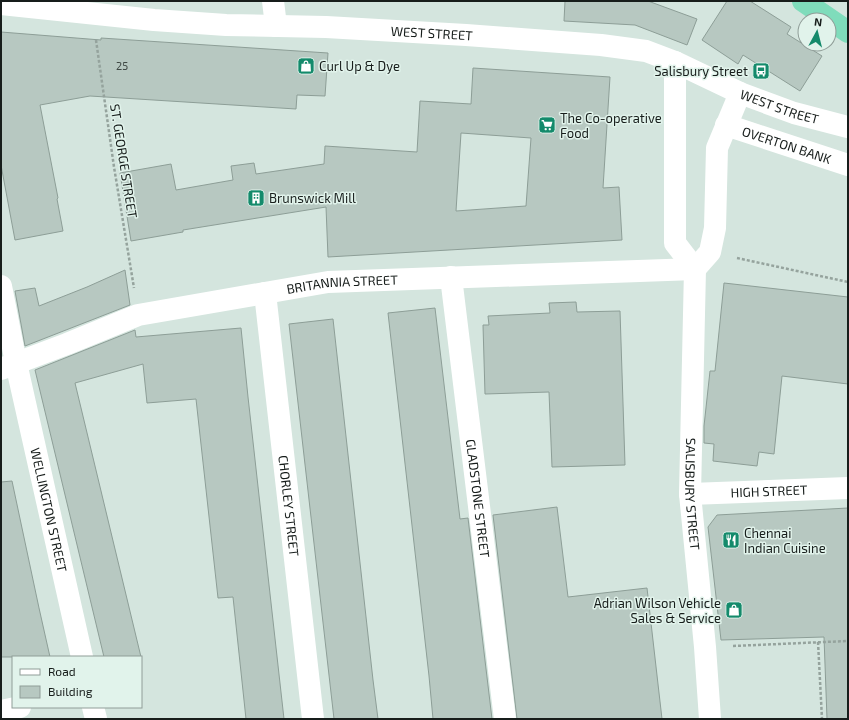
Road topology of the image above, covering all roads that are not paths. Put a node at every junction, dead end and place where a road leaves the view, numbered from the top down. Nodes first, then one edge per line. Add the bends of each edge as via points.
1 (273, 1) edge
2 (803, 1) edge
3 (1, 4) edge
4 (86, 7) edge
5 (276, 26) junction
6 (848, 32) edge
7 (675, 62) junction
8 (740, 93) junction
9 (726, 125) junction
10 (848, 127) edge
11 (848, 165) edge
12 (695, 269) junction
13 (451, 277) junction
14 (1, 286) edge
15 (265, 293) junction
16 (9, 366) edge
17 (848, 488) edge
18 (690, 494) junction
19 (82, 656) edge
20 (15, 708) edge
21 (93, 708) edge
22 (1, 711) edge
23 (96, 719) edge
24 (313, 719) edge
25 (505, 719) edge
26 (710, 719) edge

1 - 5 street
2 - 6 highway
3 - 4 street, WEST STREET
4 - 5 street, WEST STREET via 154,20
5 - 7 street, WEST STREET via 466,35 601,45 646,51
7 - 8 street, WEST STREET
7 - 12 street via 675,243
8 - 9 street
8 - 10 street, WEST STREET via 794,113
9 - 11 street, OVERTON BANK
9 - 12 street via 717,148 715,228 710,252
12 - 13 street, BRITANNIA STREET
12 - 18 street, SALISBURY STREET
13 - 15 street, BRITANNIA STREET via 328,282
13 - 25 street, GLADSTONE STREET
14 - 16 street, WELLINGTON STREET
15 - 16 street, BRITANNIA STREET via 142,314
15 - 24 street, CHORLEY STREET
16 - 19 street, WELLINGTON STREET
17 - 18 street, HIGH STREET
18 - 26 street, SALISBURY STREET
20 - 22 street
21 - 23 street

